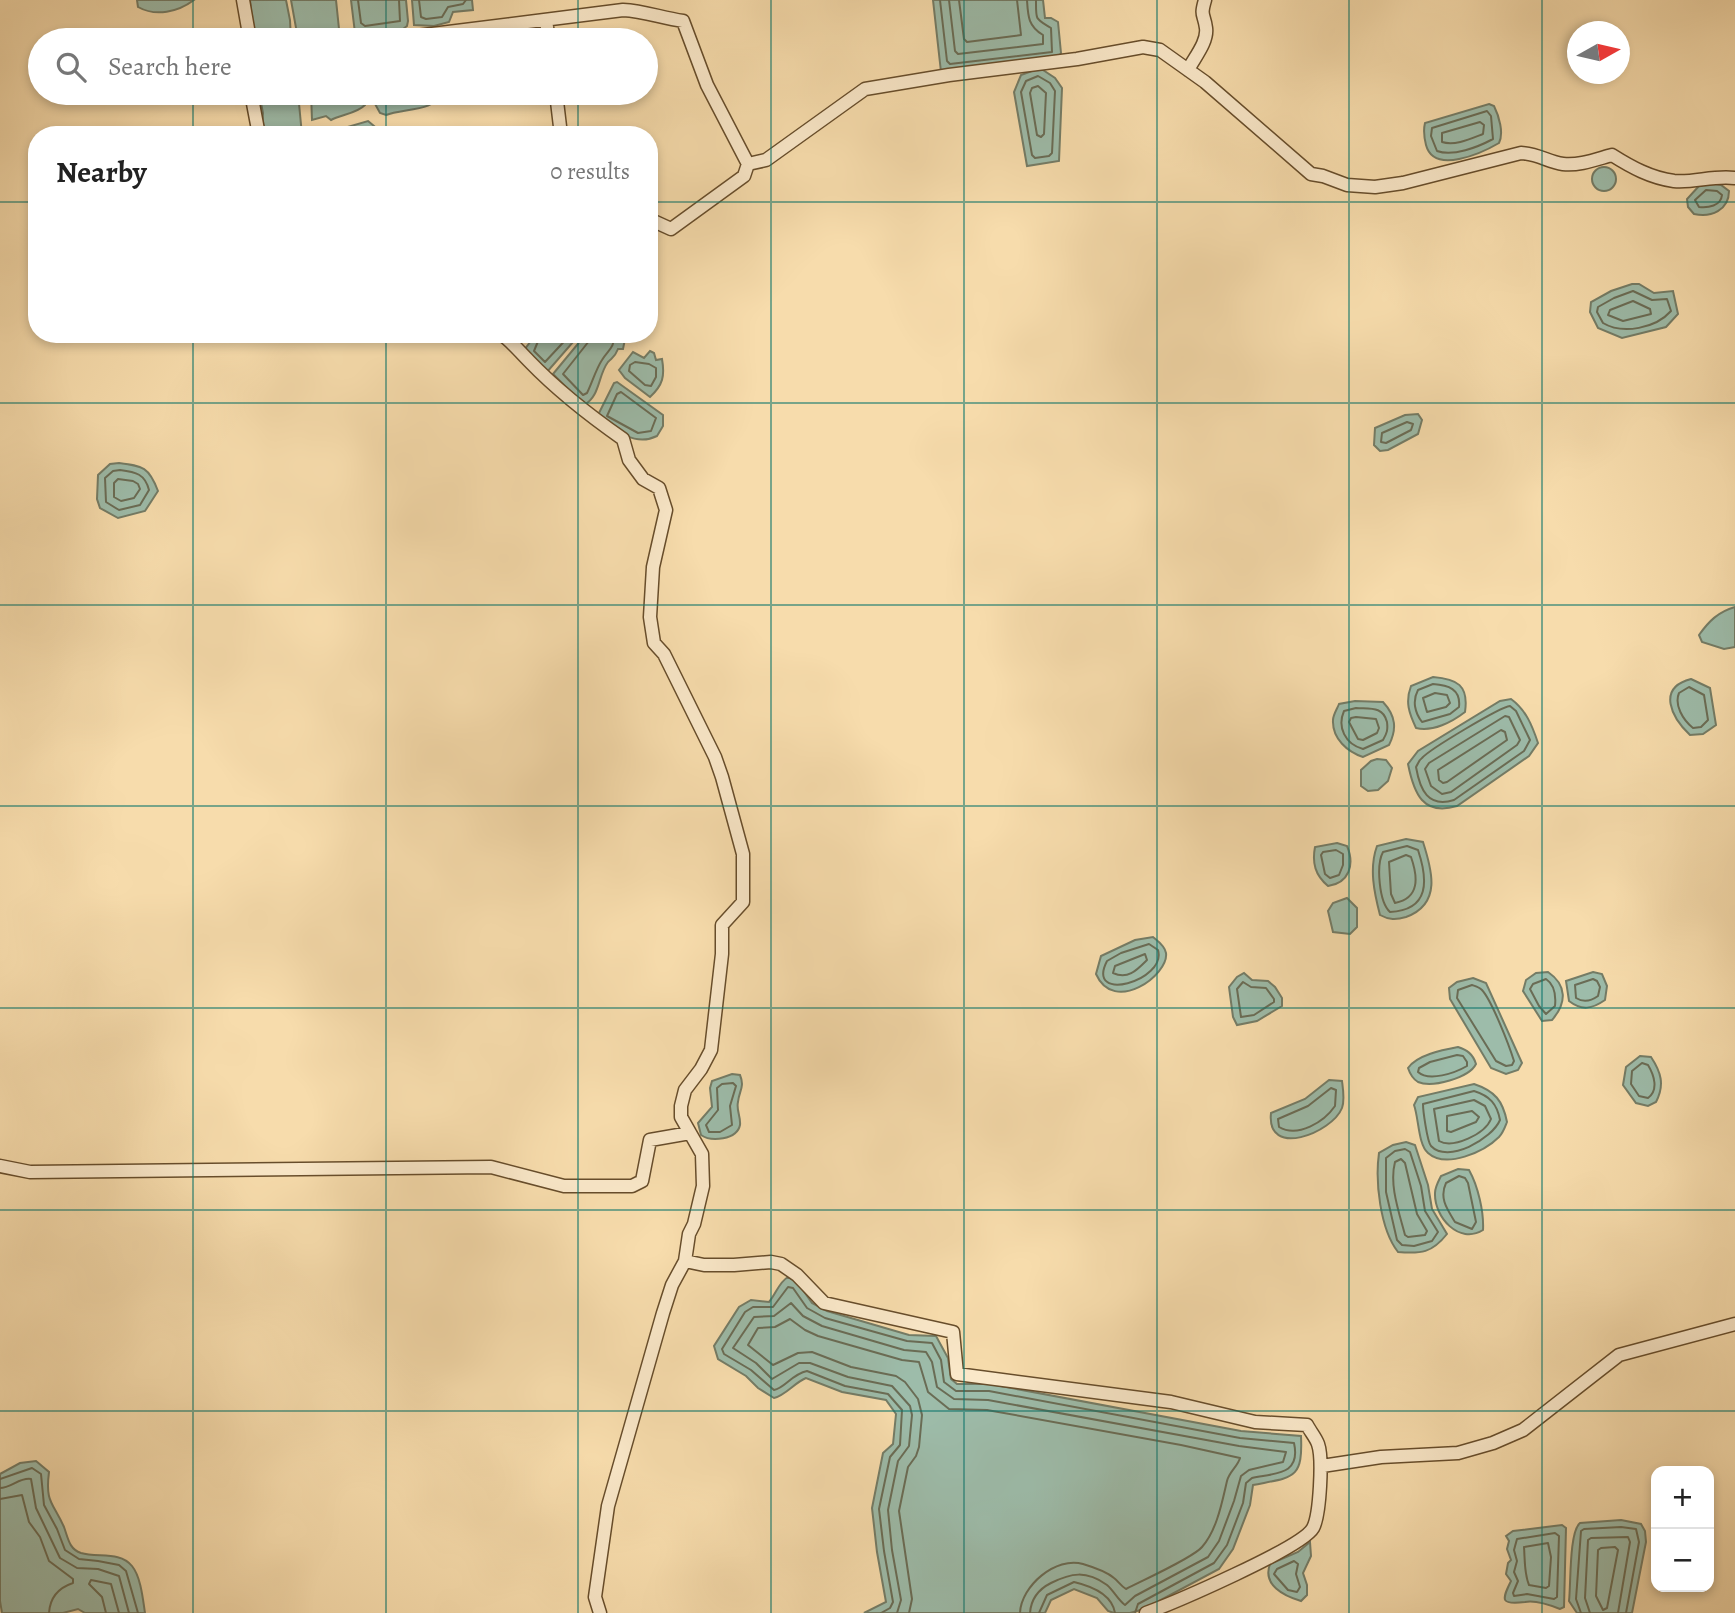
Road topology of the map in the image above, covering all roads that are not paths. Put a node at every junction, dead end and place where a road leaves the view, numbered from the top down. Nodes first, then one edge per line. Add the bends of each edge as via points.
1 (243, 0) edge
2 (1205, 0) edge
3 (546, 21) junction
4 (248, 28) edge
5 (486, 28) edge
6 (547, 28) edge
7 (1188, 70) junction
8 (253, 105) edge
9 (557, 105) edge
10 (257, 126) edge
11 (560, 126) edge
12 (748, 164) junction
13 (1735, 178) edge
14 (658, 223) edge
15 (513, 343) edge
16 (691, 1133) junction
17 (0, 1166) edge
18 (685, 1261) junction
19 (1735, 1324) edge
20 (1322, 1466) junction
21 (600, 1613) edge
22 (1146, 1613) edge

1 - 4 street
2 - 7 street via 1201,15 1205,38
3 - 5 street
3 - 6 street
3 - 12 street via 623,10 683,21 708,85
7 - 12 street via 1160,50 1143,47 865,89 766,160
7 - 13 street via 1311,174 1348,185 1403,183 1521,153 1534,153 1560,164 1612,155 1637,171 1674,181
8 - 10 street
9 - 11 street
12 - 14 street via 744,176 671,229
15 - 16 street via 588,414 624,439 629,460 643,479 659,488 666,510 650,592 654,643 664,654 715,757 743,854 743,902 722,925 711,1050 685,1090 681,1106 681,1118
16 - 17 street via 650,1140 642,1181 616,1187 564,1186 491,1167 30,1172
16 - 18 street via 702,1154 703,1186
18 - 20 street via 781,1264 824,1303 953,1332 957,1374 1171,1402 1255,1422 1307,1426 1318,1444
18 - 21 street via 672,1285 608,1506 596,1597
19 - 20 street via 1619,1355 1523,1430 1493,1443 1458,1453
20 - 22 street via 1312,1531 1275,1556

